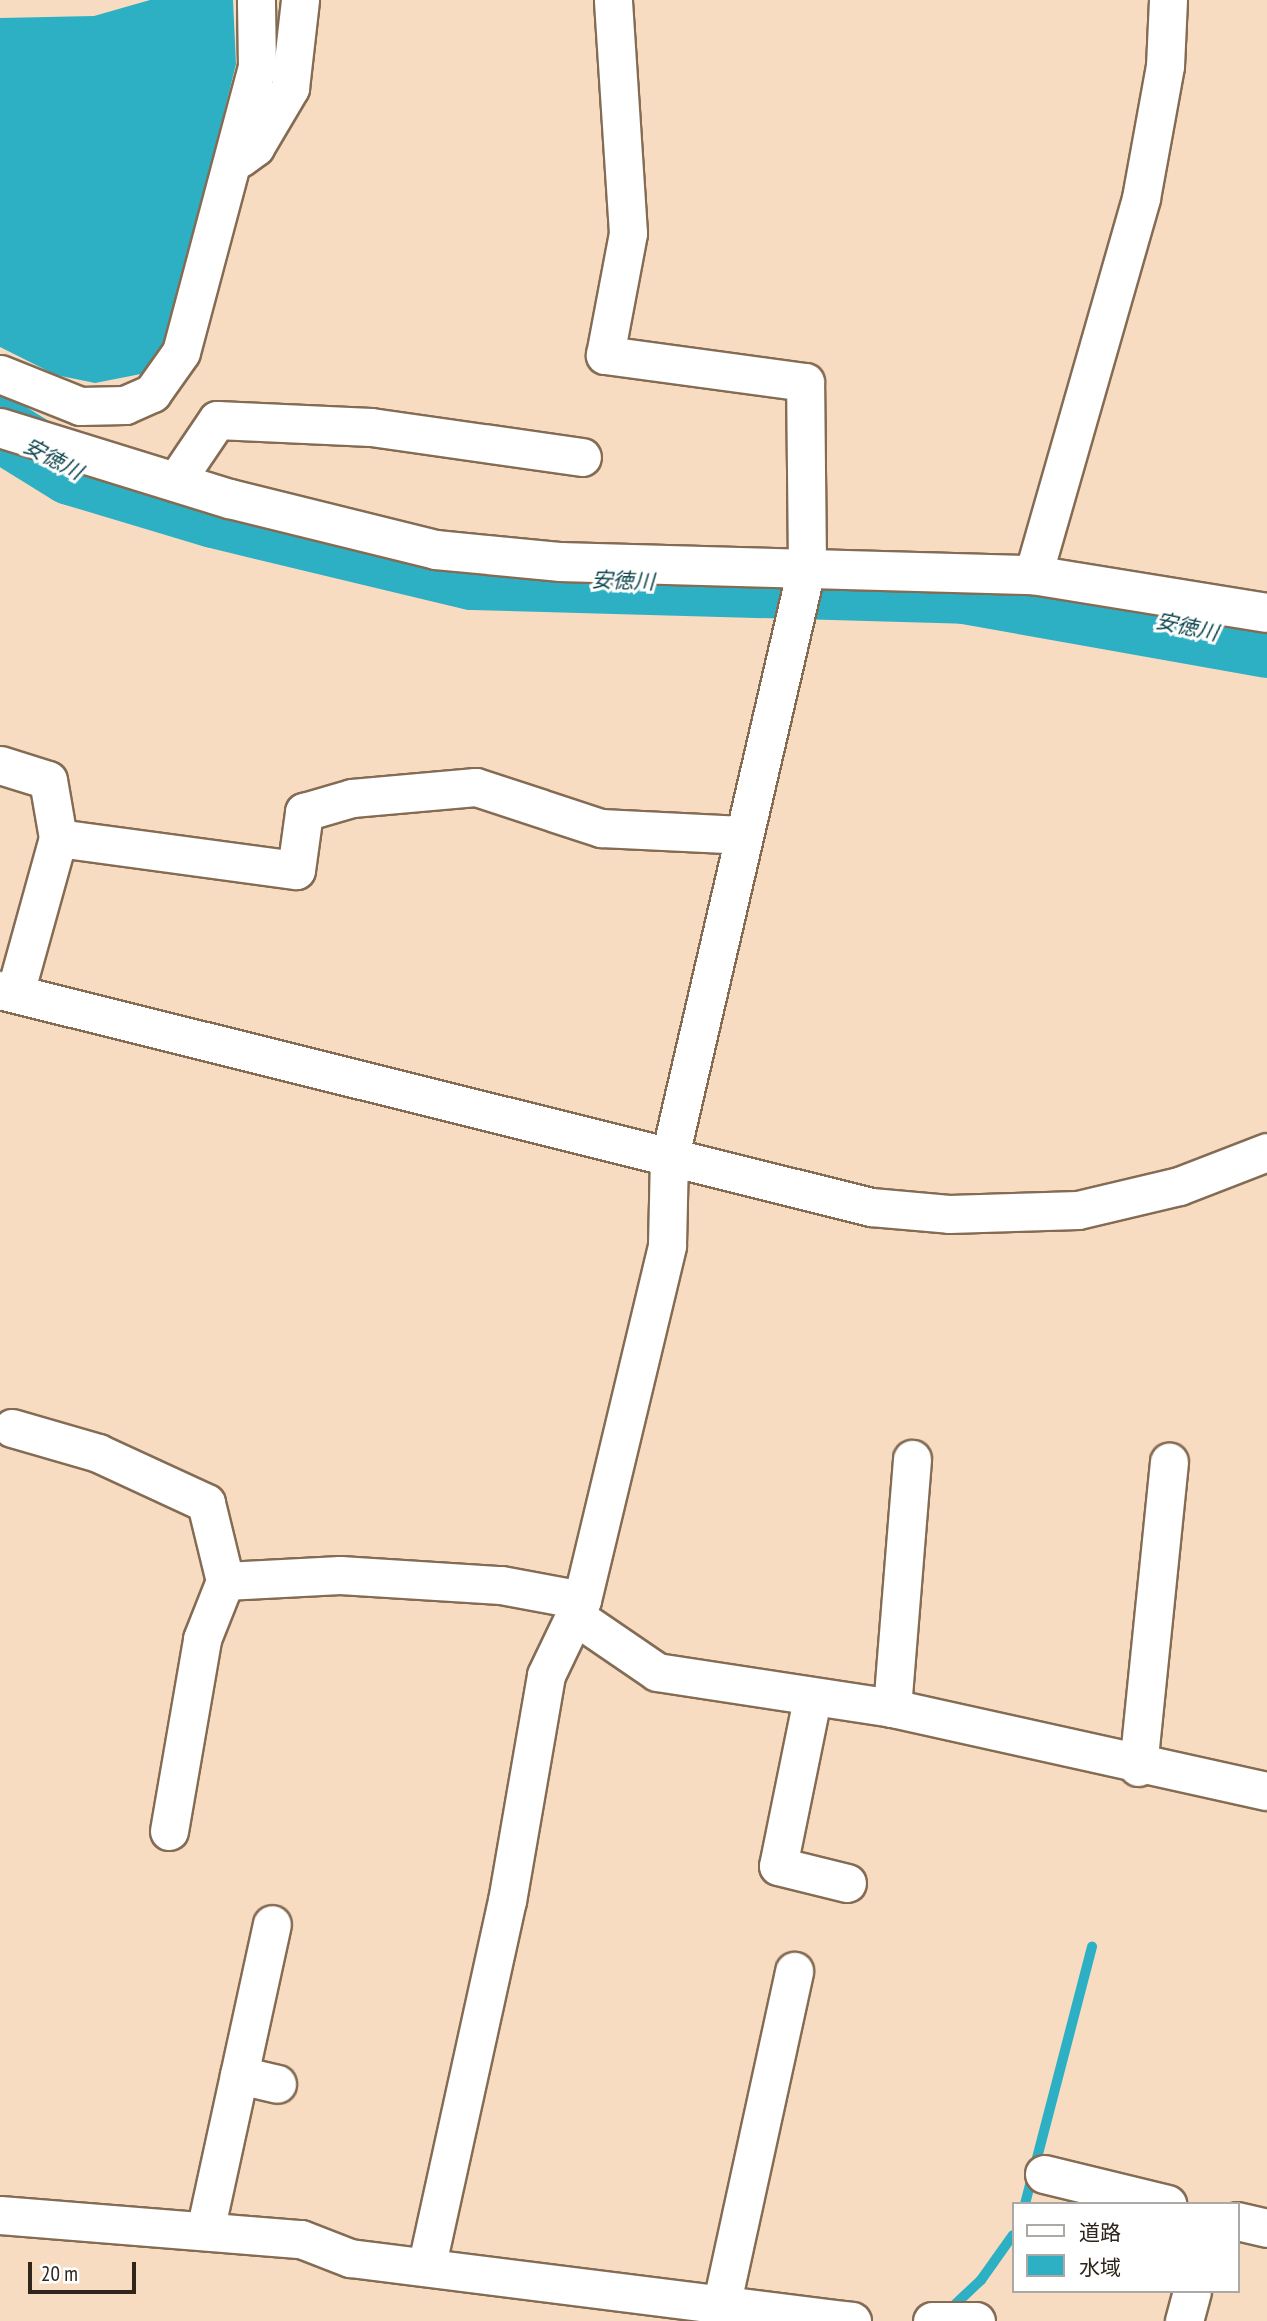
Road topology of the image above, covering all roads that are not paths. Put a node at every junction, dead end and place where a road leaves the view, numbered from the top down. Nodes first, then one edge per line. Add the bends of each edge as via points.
1 (256, 0) edge
2 (300, 0) edge
3 (613, 0) edge
4 (1168, 0) edge
5 (234, 164) junction
6 (0, 374) edge
7 (0, 428) edge
8 (582, 457) dead end
9 (175, 482) junction
10 (807, 565) junction
11 (1033, 575) junction
12 (1267, 613) edge
13 (0, 765) edge
14 (742, 835) junction
15 (58, 838) junction
16 (8, 992) edge
17 (1267, 1152) edge
18 (669, 1160) junction
19 (12, 1428) dead end
20 (912, 1459) dead end
21 (1169, 1462) dead end
22 (225, 1581) junction
23 (579, 1608) junction
24 (812, 1699) junction
25 (891, 1708) junction
26 (1138, 1767) junction
27 (1267, 1791) edge
28 (169, 1831) dead end
29 (847, 1883) dead end
30 (272, 1924) dead end
31 (793, 1971) dead end
32 (239, 2075) junction
33 (277, 2084) dead end
34 (1044, 2174) dead end
35 (1159, 2202) edge
36 (0, 2215) edge
37 (1239, 2221) edge
38 (1267, 2228) edge
39 (205, 2231) junction
40 (427, 2264) junction
41 (1191, 2293) edge
42 (722, 2302) junction
43 (852, 2321) edge
44 (932, 2321) edge
45 (975, 2321) edge
46 (1184, 2321) edge

1 - 5 street via 257,67
2 - 5 street via 290,88 255,147
3 - 10 street via 628,233 605,355 805,382
4 - 11 street via 1165,66 1141,198
5 - 6 street via 219,197 181,352 152,393 125,405 80,407
7 - 9 street
8 - 9 street via 371,427 217,420
9 - 10 street via 436,550 561,562
10 - 11 street
10 - 14 street
11 - 12 street
13 - 15 street via 48,780
14 - 15 street via 601,828 477,788 352,798 304,812 296,870
14 - 18 street
15 - 16 street
16 - 18 street
17 - 18 street via 1180,1186 1078,1210 949,1214 871,1207
18 - 23 street via 667,1245
19 - 22 street via 97,1452 206,1503 216,1564
20 - 25 street
21 - 26 street
22 - 23 street via 340,1575 500,1585
22 - 28 street via 202,1639
23 - 24 street via 657,1672
23 - 40 street via 546,1675 507,1901
24 - 25 street
24 - 29 street via 778,1866
25 - 26 street
26 - 27 street
30 - 32 street
31 - 42 street
32 - 33 street
32 - 39 street
34 - 35 street
36 - 39 street
37 - 38 street
39 - 40 street via 300,2239 350,2258
40 - 42 street
41 - 46 street
42 - 43 street
44 - 45 street

